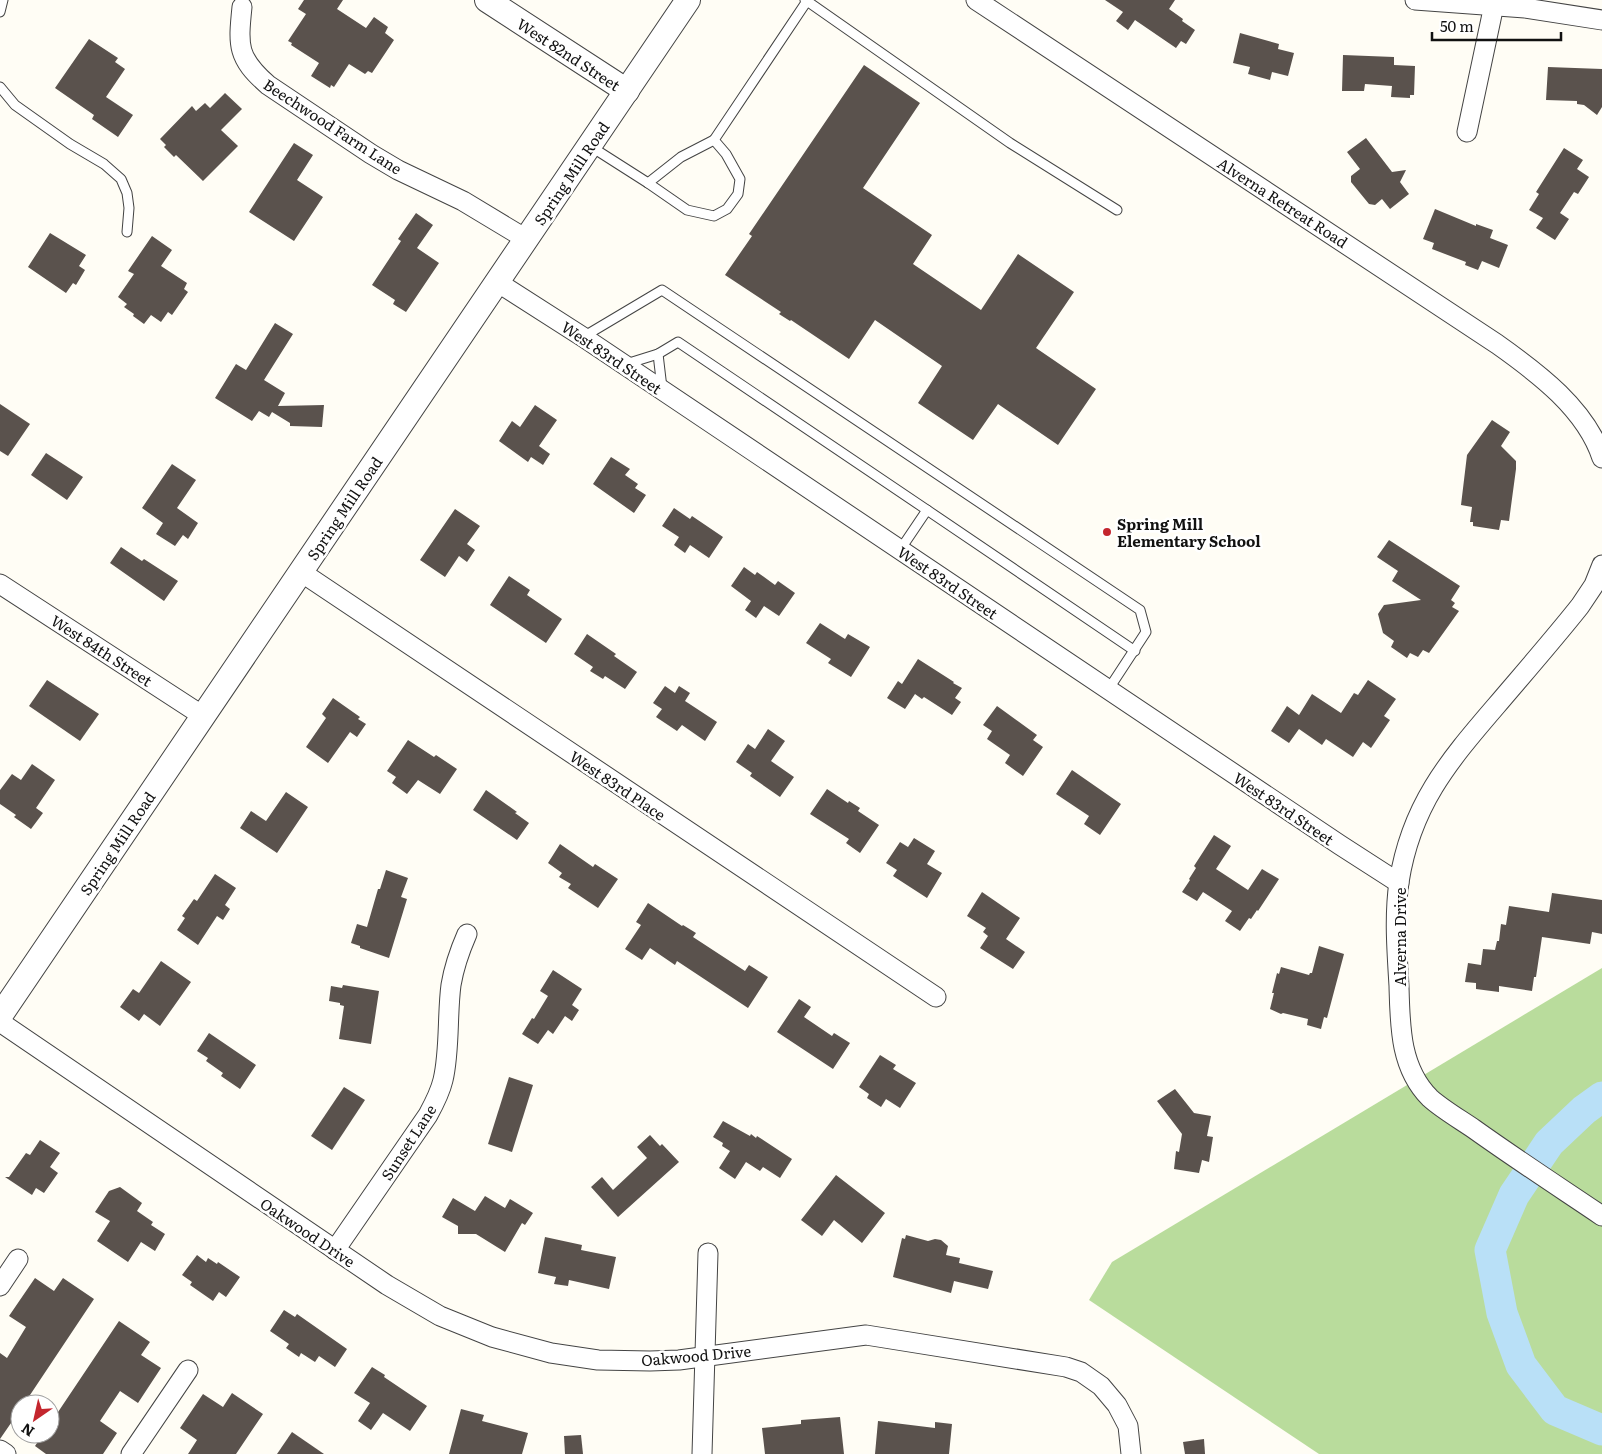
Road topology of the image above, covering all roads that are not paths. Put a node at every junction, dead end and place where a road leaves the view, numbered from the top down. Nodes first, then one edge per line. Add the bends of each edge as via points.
1 (3, 0) edge
2 (487, 0) edge
3 (688, 0) edge
4 (976, 0) edge
5 (1415, 0) edge
6 (806, 1) edge
7 (1494, 5) junction
8 (242, 7) dead end
9 (0, 12) edge
10 (1602, 20) edge
11 (0, 87) edge
12 (627, 91) junction
13 (1467, 132) dead end
14 (714, 140) junction
15 (590, 146) junction
16 (648, 183) junction
17 (1117, 210) dead end
18 (128, 232) dead end
19 (526, 239) junction
20 (497, 282) junction
21 (583, 337) junction
22 (658, 354) junction
23 (624, 365) junction
24 (663, 391) junction
25 (1602, 458) edge
26 (927, 510) junction
27 (900, 550) junction
28 (1602, 566) edge
29 (301, 572) junction
30 (0, 584) edge
31 (1135, 651) junction
32 (1108, 690) junction
33 (203, 716) junction
34 (1399, 883) junction
35 (467, 934) dead end
36 (936, 997) dead end
37 (0, 1016) edge
38 (0, 1022) edge
39 (1602, 1216) edge
40 (335, 1250) junction
41 (708, 1253) dead end
42 (18, 1259) dead end
43 (0, 1286) edge
44 (705, 1356) junction
45 (188, 1370) dead end
46 (0, 1450) edge
47 (6, 1454) edge
48 (131, 1454) edge
49 (702, 1454) edge
50 (1131, 1454) edge

1 - 9 lane
2 - 12 street, West 82nd Street
3 - 12 street, Spring Mill Road
4 - 25 street, Alverna Retreat Road via 1498,344 1539,376 1571,407 1590,432
5 - 7 street
6 - 14 lane
6 - 17 lane via 1010,144
7 - 10 street
7 - 13 street
8 - 19 street, Beechwood Farm Lane via 241,48 253,72 268,85 371,154 463,201
11 - 18 lane via 15,105 104,164 121,179 129,208
12 - 15 street, Spring Mill Road
14 - 16 lane via 681,157
14 - 16 lane via 740,179 738,194 727,209 714,216 686,210
15 - 16 lane
15 - 19 street, Spring Mill Road
19 - 20 street, Spring Mill Road
20 - 21 street, West 83rd Street
20 - 29 street, Spring Mill Road
21 - 23 street, West 83rd Street
21 - 31 lane via 662,290 1140,610 1146,632
22 - 23 lane
22 - 24 lane
22 - 26 lane via 678,342
23 - 24 street, West 83rd Street
24 - 27 street, West 83rd Street
26 - 27 lane
26 - 31 lane
27 - 32 street, West 83rd Street
28 - 34 street, Alverna Drive via 1580,606 1441,774 1413,828
29 - 33 street, Spring Mill Road
29 - 36 street, West 83rd Place
30 - 33 street, West 84th Street
31 - 32 lane
32 - 34 street, West 83rd Street
33 - 37 street, Spring Mill Road
34 - 39 street, Alverna Drive via 1396,918 1400,1024 1406,1056 1417,1079 1431,1098
35 - 40 street, Sunset Lane via 453,972 446,1063 436,1101
38 - 40 street, Oakwood Drive
40 - 44 street, Oakwood Drive via 440,1316 515,1344 598,1360 679,1360
41 - 44 street
42 - 43 street
44 - 49 street
44 - 50 street, Oakwood Drive via 866,1335 1066,1367 1082,1372 1107,1392 1117,1405 1128,1426
45 - 48 street
46 - 47 street

